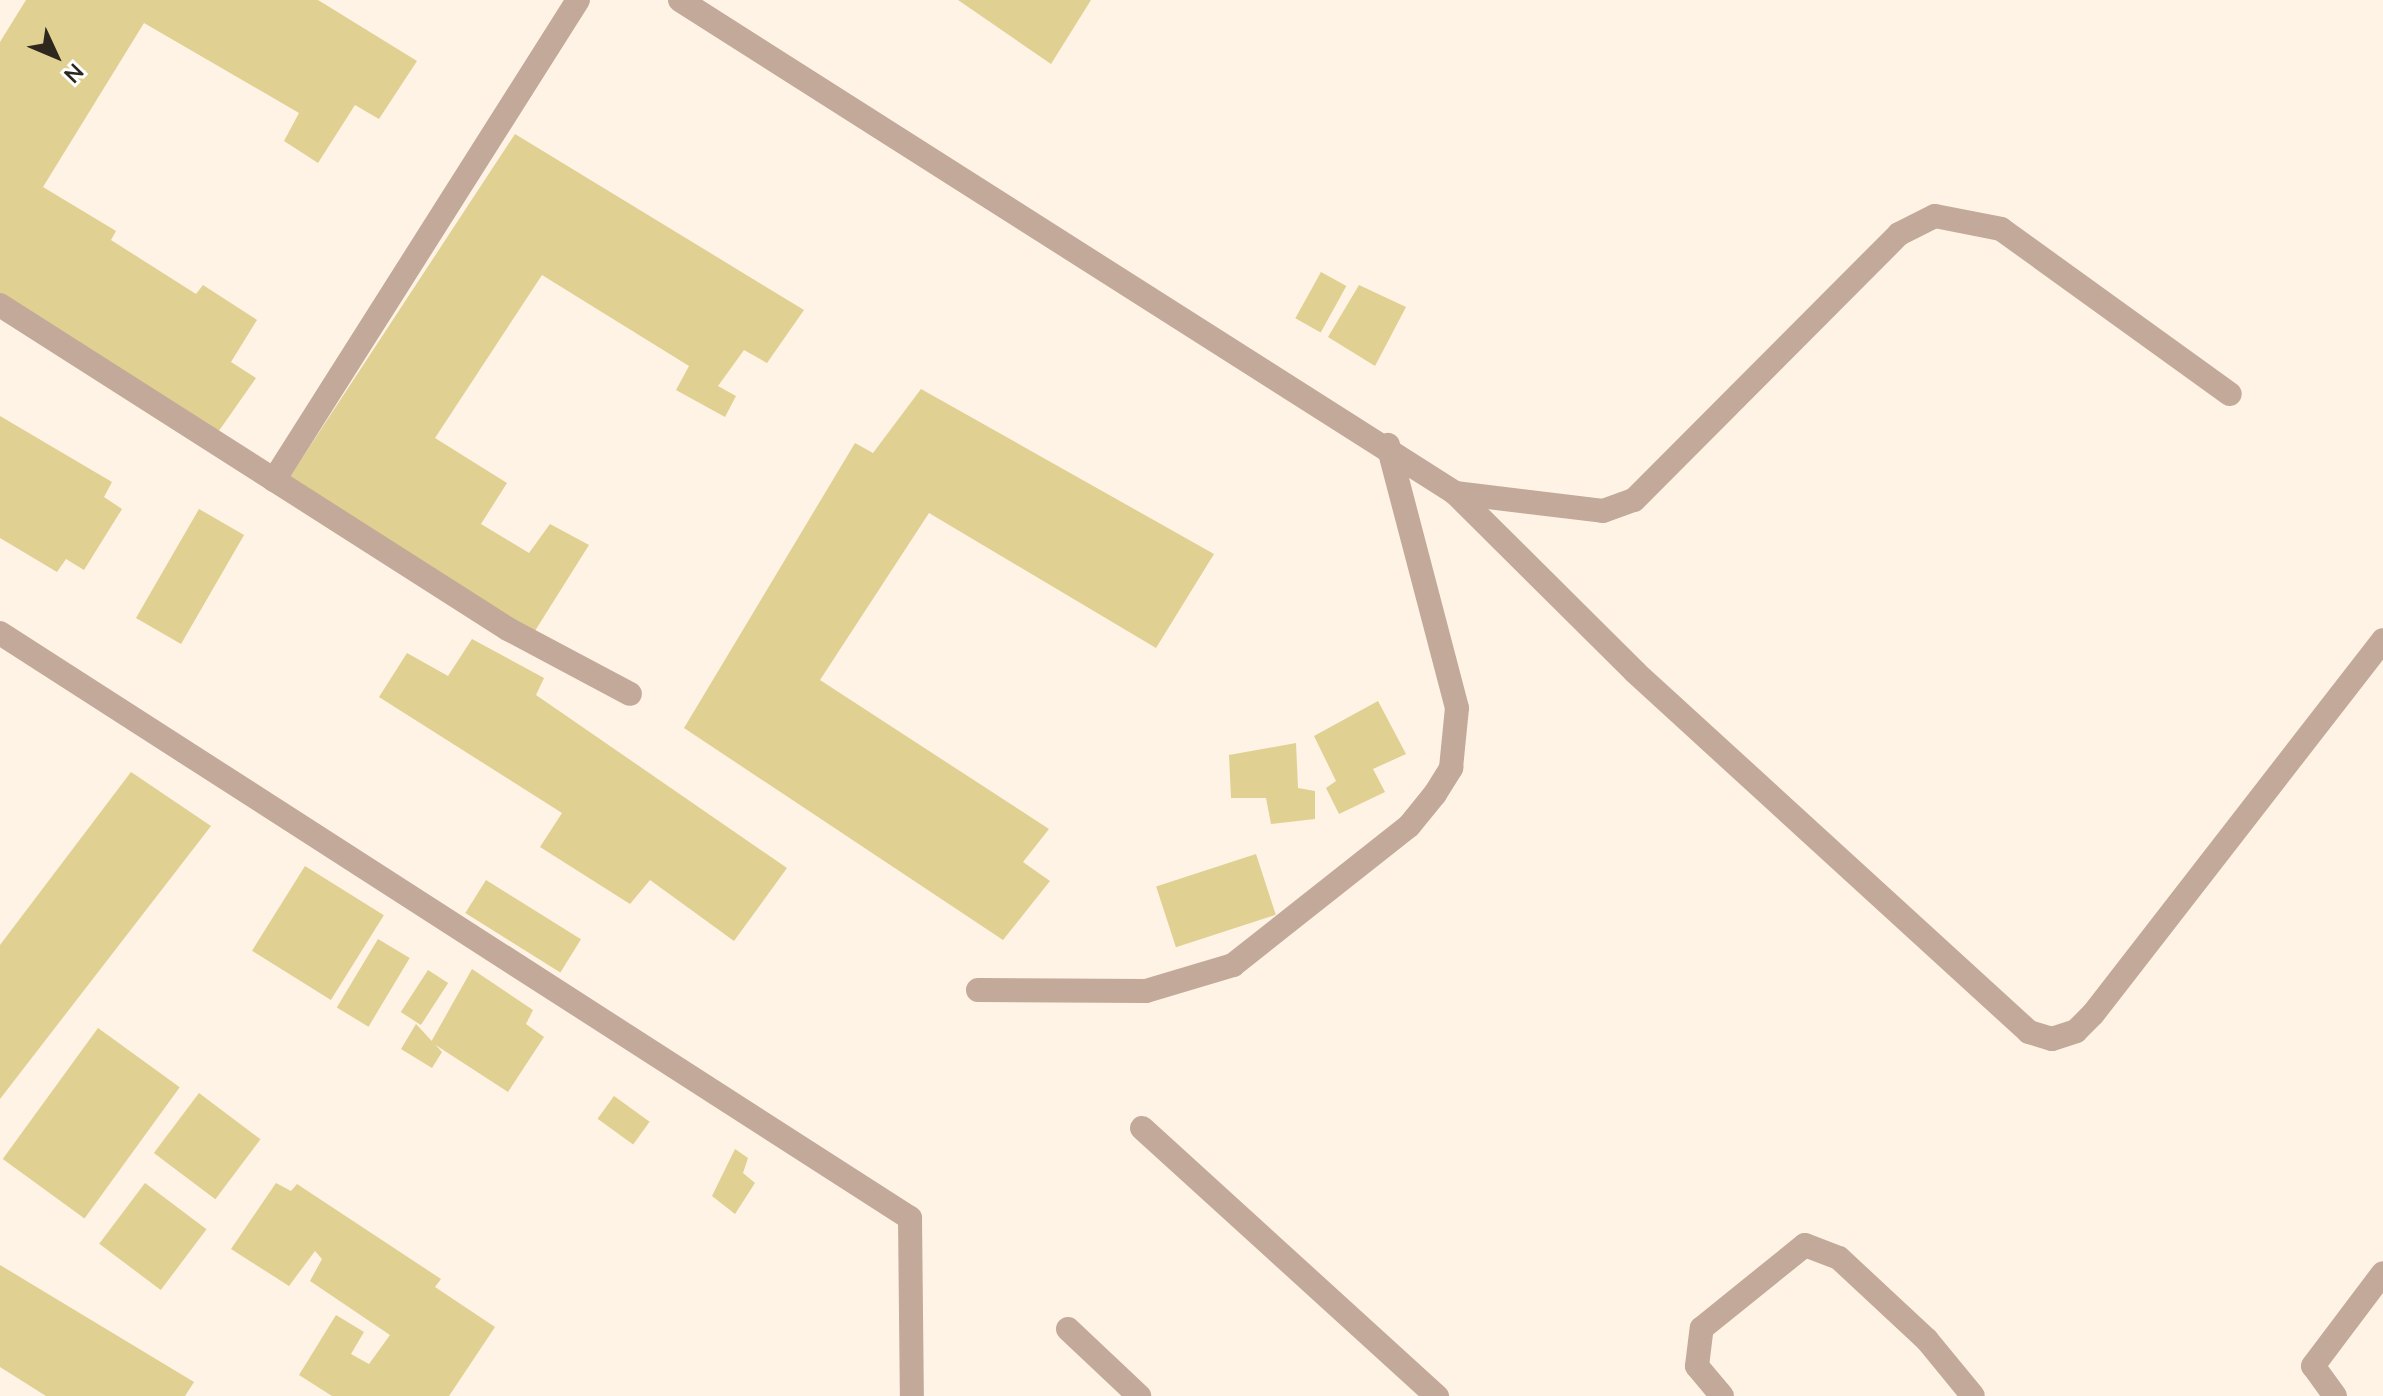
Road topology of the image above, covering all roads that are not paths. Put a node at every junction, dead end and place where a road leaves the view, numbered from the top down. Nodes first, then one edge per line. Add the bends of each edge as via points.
1 (578, 0) edge
2 (680, 0) edge
3 (0, 305) edge
4 (2230, 394) dead end
5 (1388, 445) junction
6 (274, 480) junction
7 (1455, 493) junction
8 (0, 633) edge
9 (2383, 640) edge
10 (630, 694) dead end
11 (978, 990) dead end
12 (1142, 1128) dead end
13 (2383, 1273) edge
14 (1068, 1329) dead end
15 (912, 1396) edge
16 (1139, 1396) edge
17 (1437, 1396) edge
18 (1722, 1396) edge
19 (1973, 1396) edge
20 (2335, 1396) edge

1 - 6 street
2 - 5 street
3 - 6 street
4 - 7 street via 2001,229 1935,216 1899,234 1634,500 1603,511
5 - 7 street
5 - 11 street via 1457,708 1451,768 1435,794 1409,826 1233,965 1146,991
6 - 10 street via 508,629
7 - 9 street via 1635,672 2008,1015 2052,1039 2076,1031 2093,1014
8 - 15 street via 910,1218
12 - 17 street
13 - 20 street via 2313,1366
14 - 16 street
18 - 19 street via 1697,1366 1702,1328 1805,1245 1839,1258 1927,1340

